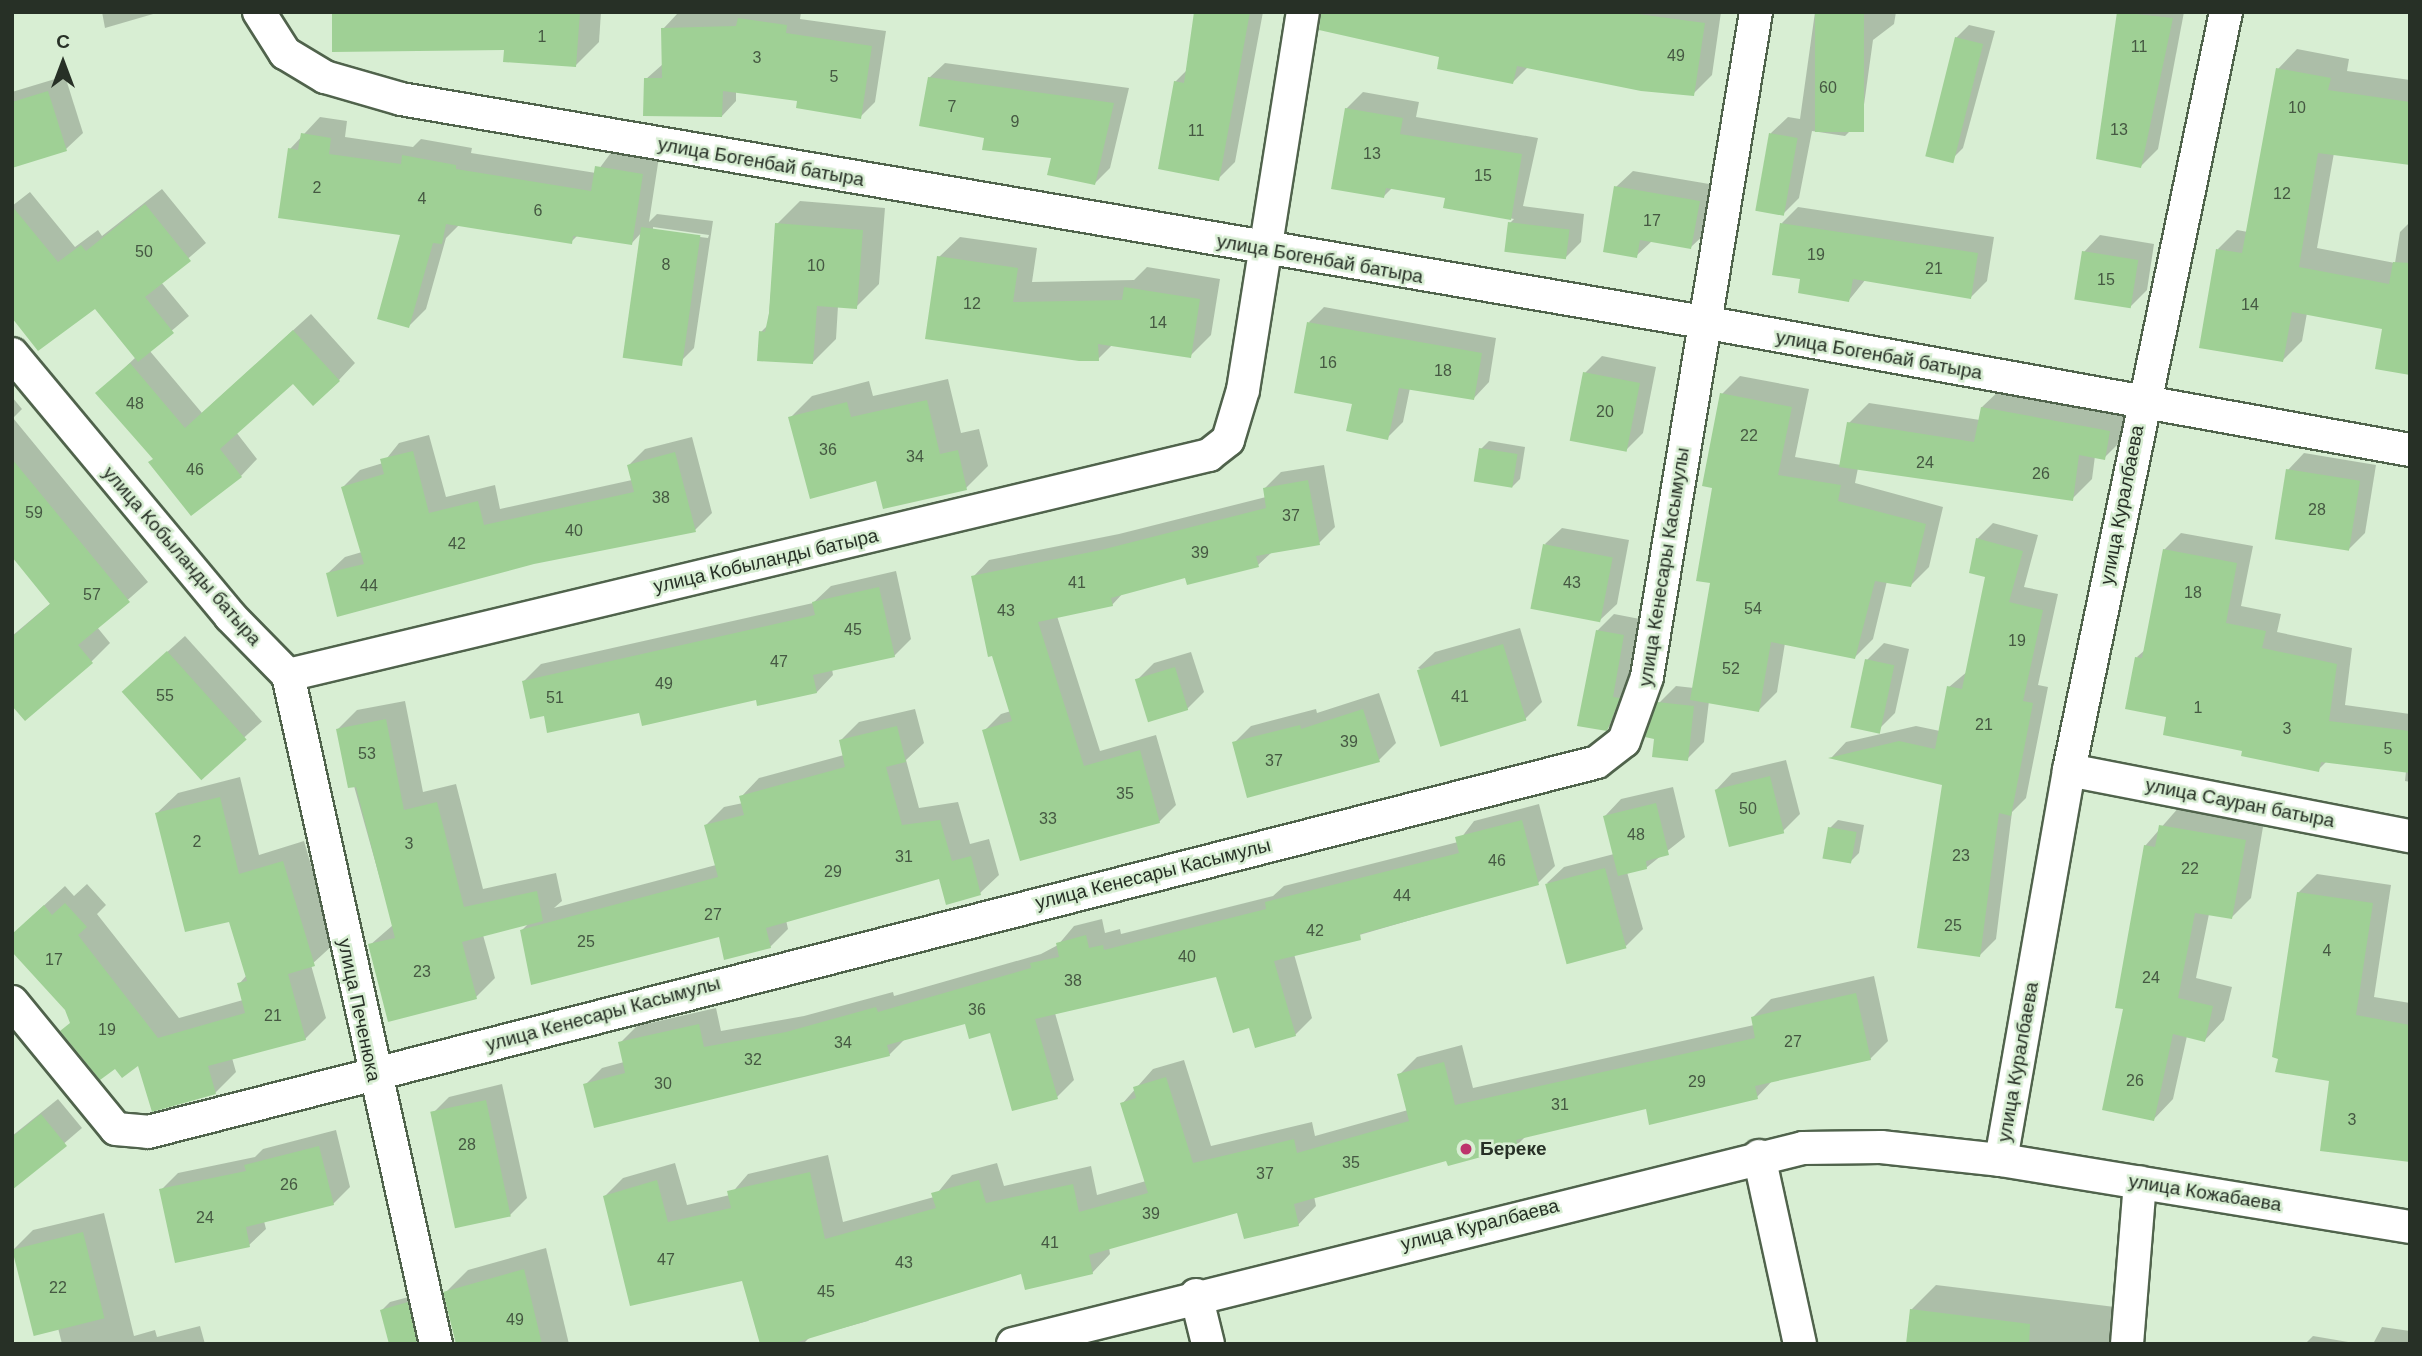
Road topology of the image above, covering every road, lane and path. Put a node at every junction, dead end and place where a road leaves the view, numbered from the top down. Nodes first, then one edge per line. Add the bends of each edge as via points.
1 (259, 12) edge
2 (1303, 12) edge
3 (1756, 12) edge
4 (2226, 12) edge
5 (1262, 249) junction
6 (1703, 322) junction
7 (12, 354) edge
8 (2142, 403) junction
9 (2410, 450) edge
10 (288, 675) junction
11 (2069, 770) junction
12 (2410, 836) edge
13 (12, 1002) edge
14 (373, 1074) junction
15 (1759, 1156) junction
16 (2001, 1160) junction
17 (2140, 1183) junction
18 (2410, 1227) edge
19 (1195, 1295) junction
20 (436, 1344) edge
21 (1013, 1344) edge
22 (1208, 1344) edge
23 (1800, 1344) edge
24 (2127, 1344) edge

1 - 5 street, улица Богенбай батыра via 285,53 315,71 401,99
2 - 5 street, улица Кобыланды батыра
3 - 6 street, улица Кенесары Касымулы
4 - 8 street, улица Куралбаева
5 - 6 street, улица Богенбай батыра
5 - 10 street, улица Кобыланды батыра via 1237,417 1228,440 1209,455
6 - 8 street, улица Богенбай батыра
6 - 14 street, улица Кенесары Касымулы via 1647,677 1624,741 1597,762
7 - 10 street, улица Кобыланды батыра via 230,616
8 - 9 street, улица Богенбай батыра
8 - 11 street, улица Куралбаева
10 - 14 street, улица Печенюка
11 - 12 street, улица Сауран батыра
11 - 16 street, улица Куралбаева
13 - 14 street, улица Кенесары Касымулы via 92,1105 126,1133 176,1126
14 - 20 street, улица Печенюка
15 - 16 street, улица Куралбаева via 1845,1146
15 - 19 street, улица Куралбаева
15 - 23 street
16 - 17 street, улица Кожабаева
17 - 18 street, улица Кожабаева
17 - 24 street
19 - 21 street, улица Куралбаева
19 - 22 street

